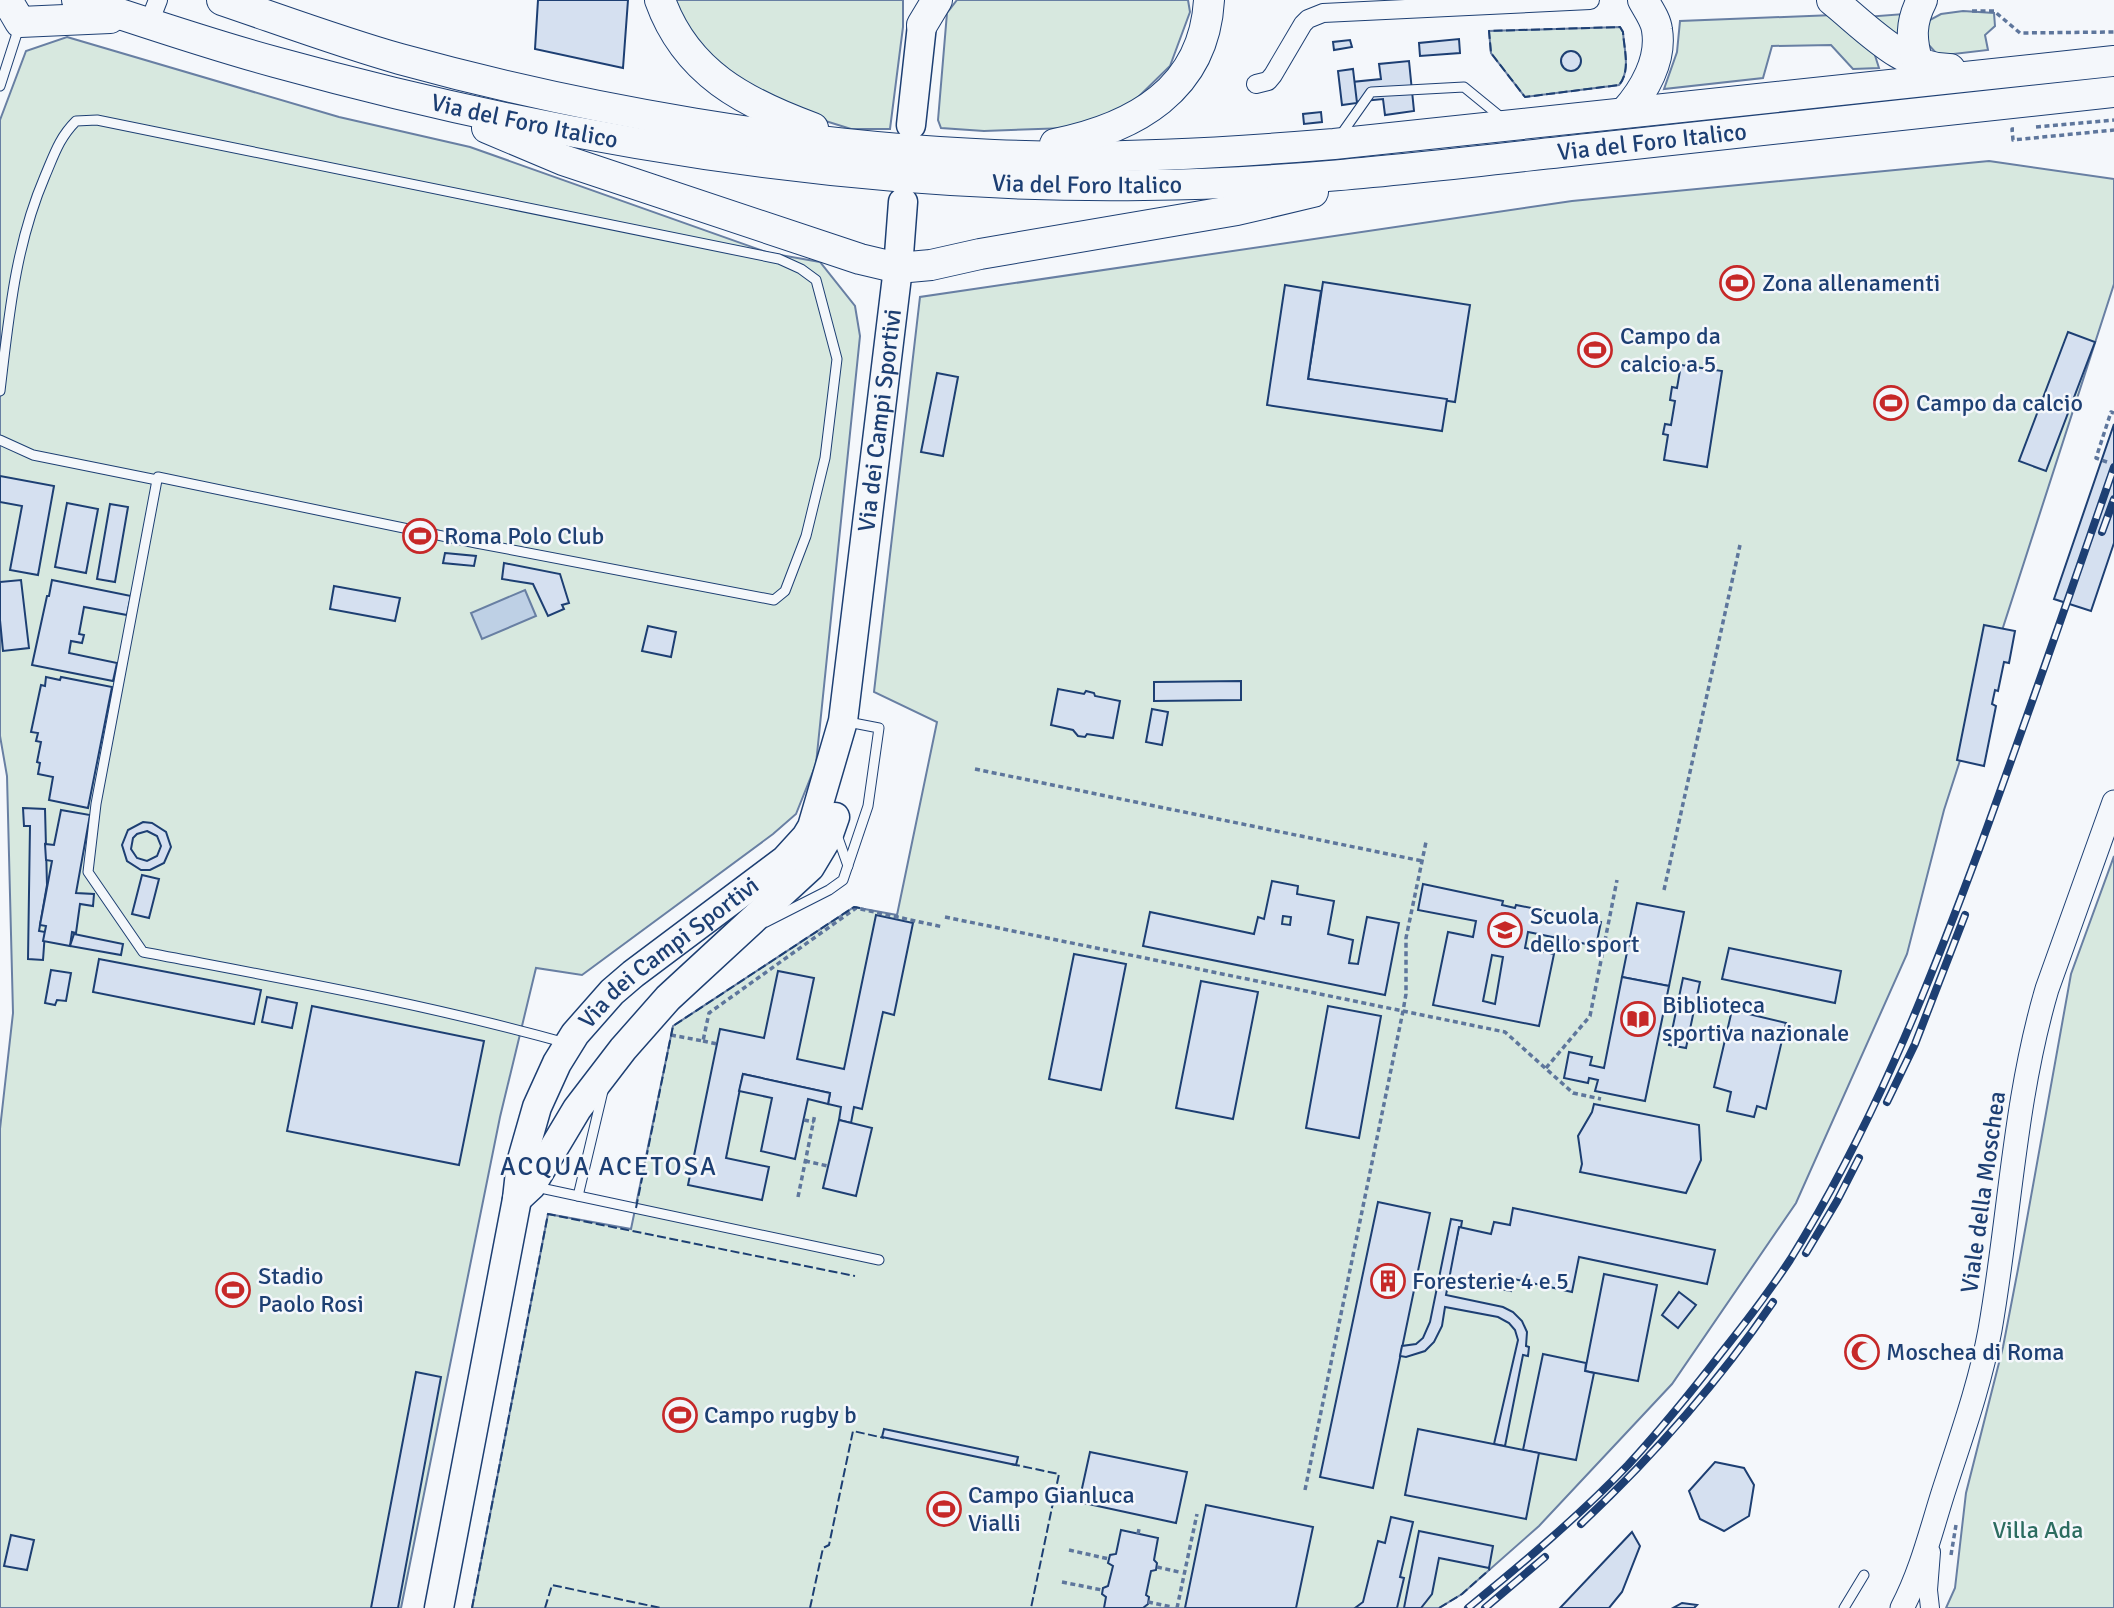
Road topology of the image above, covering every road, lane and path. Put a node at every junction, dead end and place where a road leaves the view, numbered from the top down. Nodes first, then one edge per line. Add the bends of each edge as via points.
1 (77, 0) edge
2 (222, 0) edge
3 (660, 0) edge
4 (1209, 0) edge
5 (1590, 0) edge
6 (1643, 0) edge
7 (1832, 0) edge
8 (1922, 0) edge
9 (1338, 6) edge
10 (926, 8) edge
11 (14, 11) edge
12 (1972, 11) dead end
13 (145, 13) edge
14 (2114, 32) edge
15 (2114, 61) edge
16 (1918, 64) junction
17 (2023, 71) junction
18 (1256, 84) dead end
19 (0, 86) edge
20 (2114, 92) edge
21 (409, 96) junction
22 (1625, 112) junction
23 (2114, 120) edge
24 (911, 125) dead end
25 (1511, 125) junction
26 (2114, 130) edge
27 (1335, 144) junction
28 (881, 146) junction
29 (998, 155) junction
30 (1412, 168) junction
31 (903, 202) dead end
32 (898, 268) junction
33 (0, 391) edge
34 (2113, 412) edge
35 (0, 440) edge
36 (2107, 462) dead end
37 (157, 480) junction
38 (1740, 545) dead end
39 (843, 721) junction
40 (975, 769) dead end
41 (822, 798) junction
42 (2114, 802) edge
43 (843, 835) junction
44 (1426, 842) dead end
45 (1422, 861) junction
46 (848, 866) junction
47 (1617, 880) dead end
48 (1664, 890) dead end
49 (945, 917) dead end
50 (943, 927) dead end
51 (727, 942) junction
52 (1403, 1011) junction
53 (587, 1021) junction
54 (671, 1035) dead end
55 (702, 1041) junction
56 (568, 1043) junction
57 (717, 1044) dead end
58 (609, 1066) junction
59 (1546, 1068) junction
60 (1601, 1099) dead end
61 (816, 1114) dead end
62 (804, 1120) dead end
63 (814, 1122) junction
64 (805, 1161) junction
65 (828, 1166) dead end
66 (524, 1193) junction
67 (578, 1196) junction
68 (798, 1197) dead end
69 (879, 1260) dead end
70 (1305, 1490) dead end
71 (1197, 1514) dead end
72 (1934, 1522) junction
73 (1069, 1550) dead end
74 (1109, 1559) dead end
75 (1157, 1567) dead end
76 (1179, 1572) dead end
77 (1864, 1575) dead end
78 (1062, 1583) dead end
79 (1102, 1590) dead end
80 (1148, 1602) dead end
81 (1908, 1602) edge
82 (1175, 1607) edge
83 (439, 1608) edge
84 (1844, 1608) edge
85 (1930, 1608) edge

1 - 13 highway, Via del Foro Italico
2 - 28 highway, Via del Foro Italico via 398,58 543,94 675,120
3 - 28 highway via 683,44 732,91 812,128
4 - 29 highway via 1207,24 1195,57 1152,107 1093,135
5 - 9 street
6 - 22 highway via 1656,24 1658,45 1640,94
7 - 16 highway
8 - 16 highway via 1911,33
9 - 18 street via 1308,19 1273,75
10 - 24 main road
11 - 13 highway
11 - 19 lane
12 - 14 path via 1994,11 2020,33
13 - 21 highway, Via del Foro Italico via 273,62
15 - 17 highway, Via del Foro Italico
16 - 17 highway via 1931,69 1994,66
17 - 22 highway, Via del Foro Italico
20 - 30 highway, Via del Foro Italico
21 - 30 highway, Via del Foro Italico via 688,152 922,178 1172,185
21 - 32 highway via 564,160
22 - 25 highway, Via del Foro Italico
23 - 26 path via 2012,129 2013,140
25 - 27 highway, Via del Foro Italico
25 - 27 lane via 1464,88 1371,92
27 - 29 highway, Via del Foro Italico via 1140,155
28 - 29 highway, Via del Foro Italico
30 - 32 highway via 1237,209
31 - 32 main road, Via dei Campi Sportivi
32 - 39 main road, Via dei Campi Sportivi
33 - 37 lane via 12,290 29,212 61,136 76,121 97,120 779,259 816,281 837,359 825,458 806,536 785,591 774,600
34 - 36 path via 2096,458
35 - 37 lane via 33,455
37 - 56 lane via 96,804 88,872 115,914 143,952 451,1014
38 - 48 path
39 - 41 main road, Via dei Campi Sportivi
39 - 43 main road, Via dei Campi Sportivi
40 - 45 path
41 - 43 lane
41 - 53 main road, Via dei Campi Sportivi via 806,837 785,860 633,974
42 - 72 street, Viale della Moschea via 2036,1028 2018,1121 1987,1345
43 - 46 lane
43 - 46 lane
43 - 51 main road, Via dei Campi Sportivi
44 - 45 path
45 - 52 path via 1406,938
46 - 51 lane via 843,880 829,890
47 - 59 path via 1590,1016
49 - 52 path
50 - 55 path via 856,908 709,1013
51 - 58 main road, Via dei Campi Sportivi via 668,998
52 - 59 path via 1505,1032
52 - 70 path
53 - 56 main road, Via dei Campi Sportivi
53 - 58 main road via 601,1030 609,1043
54 - 55 path
55 - 57 path
56 - 66 main road, Via dei Campi Sportivi via 533,1119 521,1163
58 - 66 main road, Via dei Campi Sportivi
58 - 67 lane
59 - 60 path via 1573,1093
61 - 63 path
62 - 63 path
63 - 64 path
64 - 65 path
64 - 68 path
66 - 67 lane
66 - 83 main road, Via dei Campi Sportivi
67 - 69 lane
71 - 82 path
72 - 81 street, Viale della Moschea
72 - 85 street
73 - 74 path
75 - 76 path
77 - 84 lane
78 - 79 path
80 - 82 path

